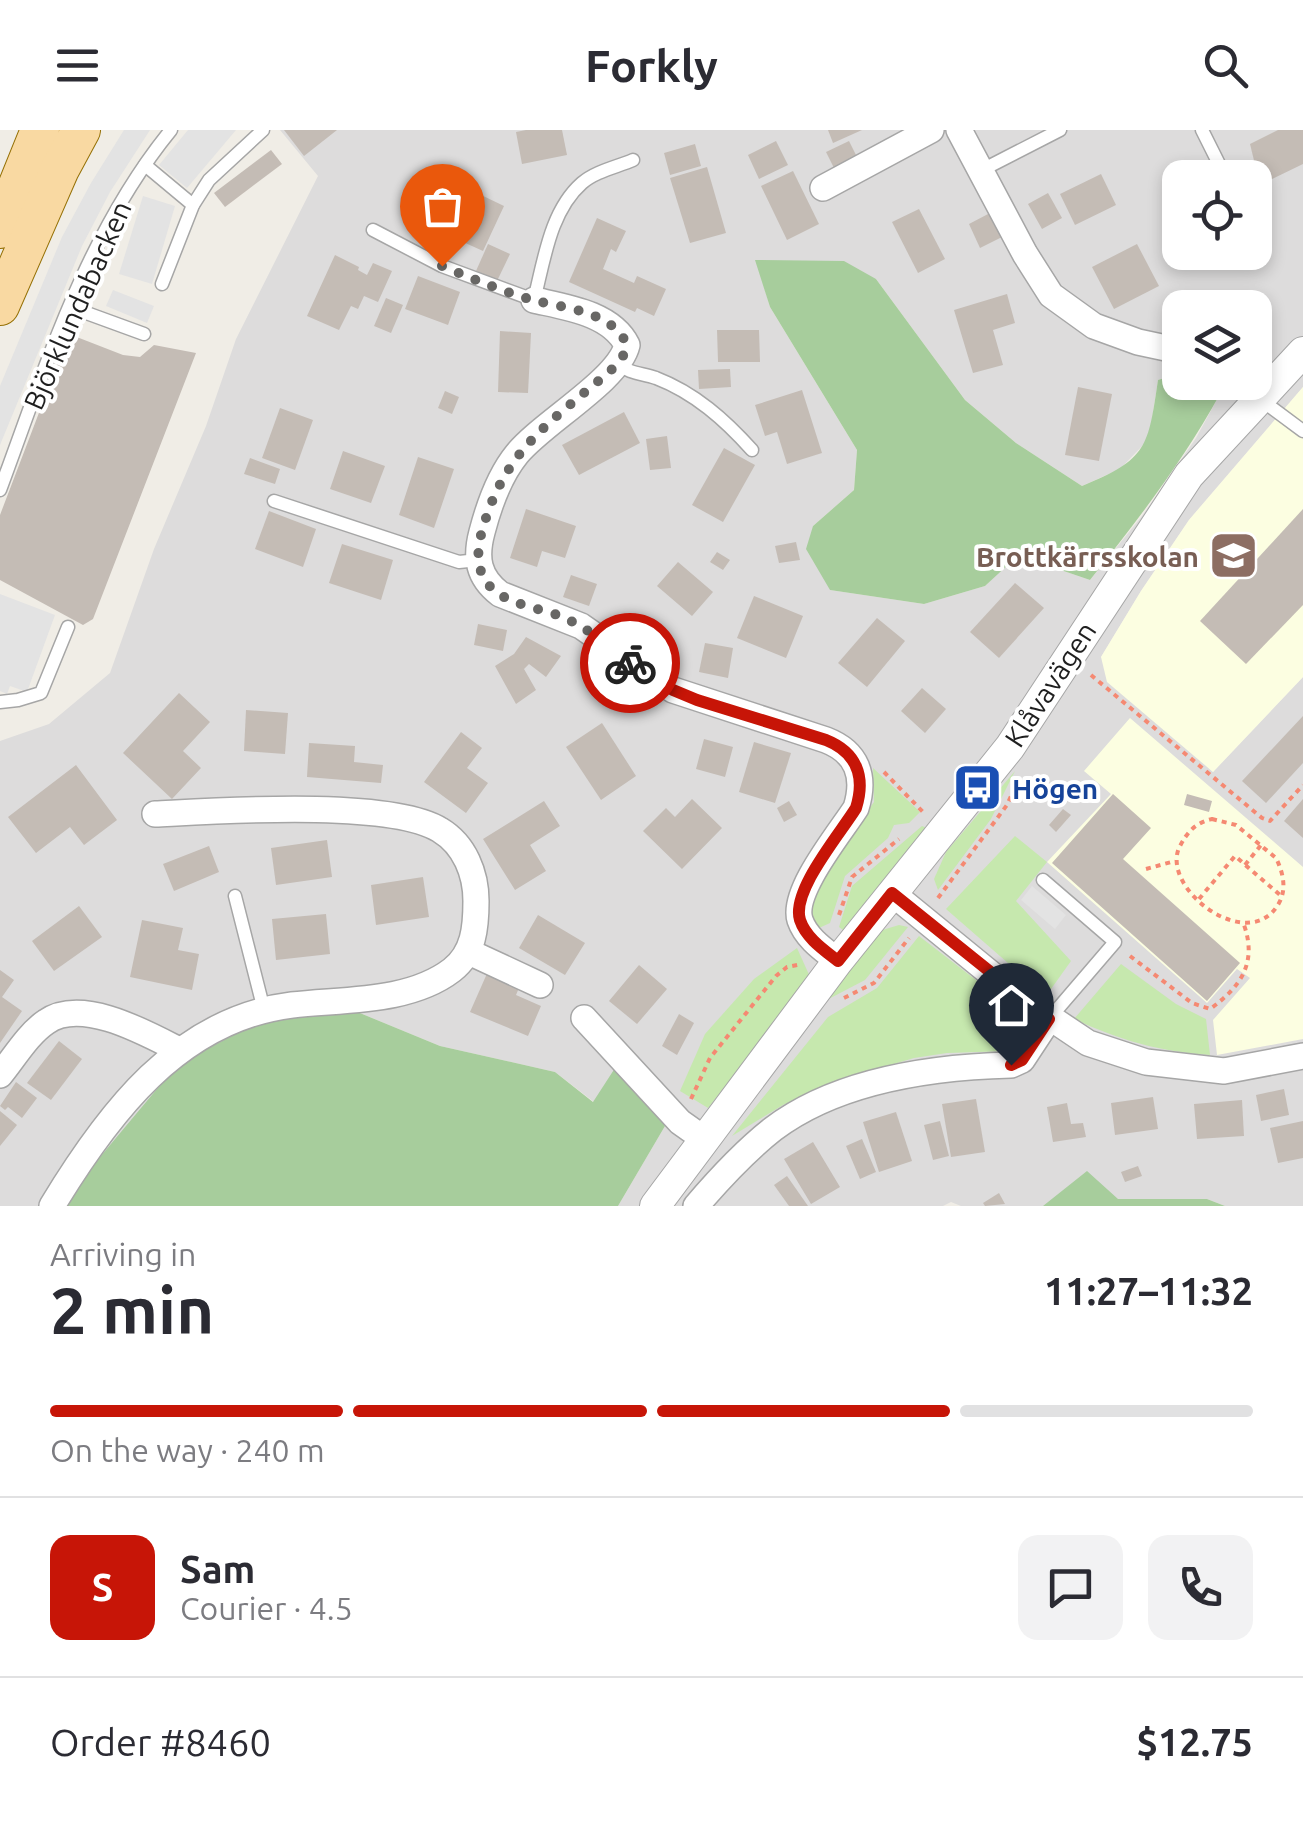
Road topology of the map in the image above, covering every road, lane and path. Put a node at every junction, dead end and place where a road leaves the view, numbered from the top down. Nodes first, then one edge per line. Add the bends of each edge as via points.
1 (40, 130) edge
2 (56, 130) edge
3 (81, 130) edge
4 (171, 130) edge
5 (263, 130) edge
6 (931, 130) edge
7 (959, 130) edge
8 (1060, 130) edge
9 (1202, 130) edge
10 (633, 160) dead end
11 (1217, 160) edge
12 (145, 165) junction
13 (982, 170) junction
14 (823, 188) dead end
15 (192, 204) junction
16 (0, 229) edge
17 (373, 230) dead end
18 (0, 273) edge
19 (162, 284) dead end
20 (534, 300) junction
21 (0, 306) edge
22 (70, 307) junction
23 (144, 334) dead end
24 (1162, 348) edge
25 (1303, 352) edge
26 (618, 364) junction
27 (1272, 374) edge
28 (1243, 400) edge
29 (1263, 400) edge
30 (1303, 431) edge
31 (752, 450) dead end
32 (0, 490) edge
33 (274, 500) dead end
34 (478, 560) junction
35 (68, 627) dead end
36 (1084, 669) dead end
37 (0, 702) edge
38 (1303, 785) edge
39 (155, 814) dead end
40 (1261, 845) junction
41 (1176, 860) junction
42 (1245, 865) junction
43 (1146, 869) dead end
44 (1043, 880) dead end
45 (935, 892) dead end
46 (892, 893) junction
47 (234, 896) dead end
48 (1282, 896) junction
49 (938, 899) dead end
50 (1199, 899) junction
51 (1244, 924) junction
52 (1115, 942) junction
53 (469, 952) junction
54 (838, 961) junction
55 (540, 985) dead end
56 (264, 1010) junction
57 (584, 1018) dead end
58 (1049, 1019) junction
59 (177, 1049) junction
60 (1303, 1056) edge
61 (0, 1074) edge
62 (704, 1138) junction
63 (52, 1206) edge
64 (654, 1206) edge
65 (696, 1206) edge

1 - 16 main road
2 - 18 main road
3 - 21 main road
4 - 12 lane, Björklundabacken
5 - 15 lane via 208,180
6 - 14 street
7 - 13 street
8 - 13 lane
9 - 11 lane
10 - 20 lane via 593,176 573,194 553,230
12 - 15 lane
12 - 22 lane, Björklundabacken
13 - 24 street via 1051,295 1094,326
15 - 19 lane
17 - 20 lane via 442,266
20 - 26 street via 614,326 626,345
22 - 23 lane
22 - 32 lane, Björklundabacken
25 - 27 street, Klåvavägen
26 - 31 lane via 713,410
26 - 34 street via 513,460 490,506
28 - 46 street, Klåvavägen via 1010,747
29 - 30 lane
33 - 34 lane via 458,562
34 - 54 street via 500,594 581,626 673,690 848,752 860,773 856,808 798,901 808,934
35 - 37 lane via 40,693
36 - 38 path via 1262,818 1270,821
39 - 53 street via 344,812 408,818 441,830 462,851 472,876 476,921
40 - 41 path via 1236,825 1212,819 1194,826
40 - 42 path
40 - 48 path via 1280,866
41 - 43 path
41 - 50 path via 1180,881
42 - 48 path
42 - 50 path via 1235,856
44 - 52 lane
45 - 49 path
46 - 54 street, Klåvavägen
46 - 58 street
47 - 56 lane
48 - 51 path via 1266,918
50 - 51 path via 1221,917
51 - 52 path via 1251,953 1244,974 1210,1009 1178,994
52 - 58 lane
53 - 55 street
53 - 56 street via 446,974 413,988
54 - 62 street, Klåvavägen
56 - 59 street
57 - 62 street via 680,1122
58 - 60 street via 1088,1044 1182,1068 1224,1071
58 - 65 street via 1022,1060 1011,1065 911,1073 798,1114 759,1141
59 - 61 street via 75,1012 39,1027
59 - 63 street via 121,1106
62 - 64 street, Klåvavägen

